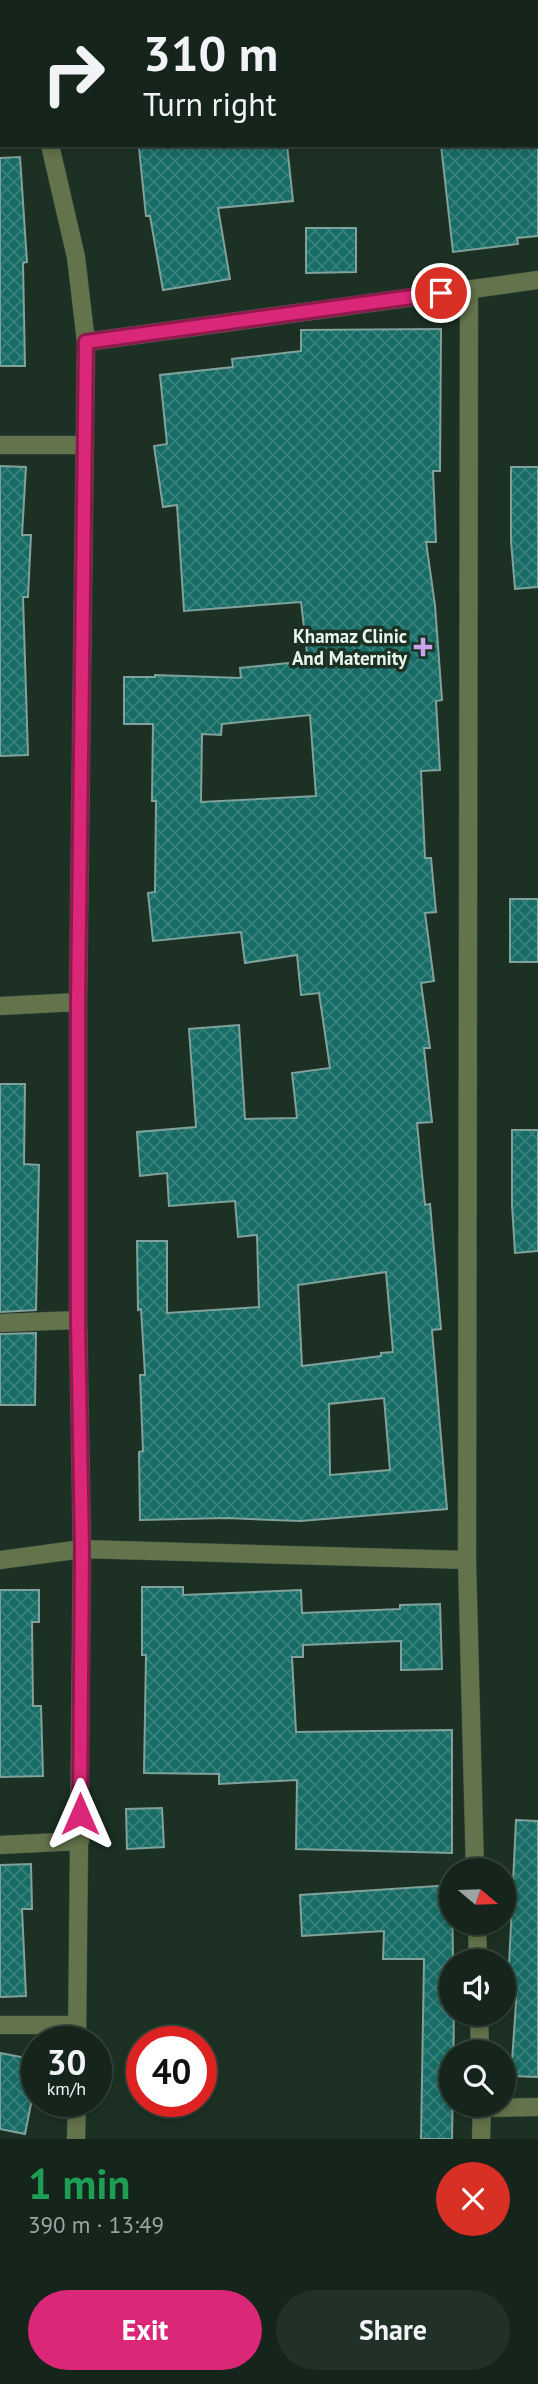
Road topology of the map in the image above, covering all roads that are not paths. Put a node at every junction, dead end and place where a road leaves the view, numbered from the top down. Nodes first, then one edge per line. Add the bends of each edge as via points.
1 (50, 147) edge
2 (538, 280) edge
3 (469, 289) junction
4 (86, 342) junction
5 (0, 445) edge
6 (83, 445) junction
7 (78, 1002) junction
8 (0, 1006) edge
9 (78, 1320) junction
10 (0, 1323) edge
11 (82, 1549) junction
12 (0, 1560) edge
13 (467, 1560) junction
14 (80, 1840) junction
15 (0, 1844) edge
16 (475, 1858) edge
17 (0, 2025) edge
18 (77, 2026) edge
19 (21, 2027) edge
20 (516, 2107) edge
21 (538, 2107) edge
22 (77, 2117) edge
23 (482, 2117) edge
24 (76, 2139) edge
25 (481, 2139) edge

1 - 4 street via 76,257
2 - 3 street
3 - 4 street
3 - 13 street
4 - 6 street
5 - 6 street
6 - 7 street
7 - 8 street
7 - 9 street
9 - 10 street
9 - 11 street
11 - 12 street
11 - 13 street
11 - 14 street
13 - 16 street
14 - 15 street
14 - 18 street
17 - 19 street
20 - 21 street
22 - 24 street
23 - 25 street

